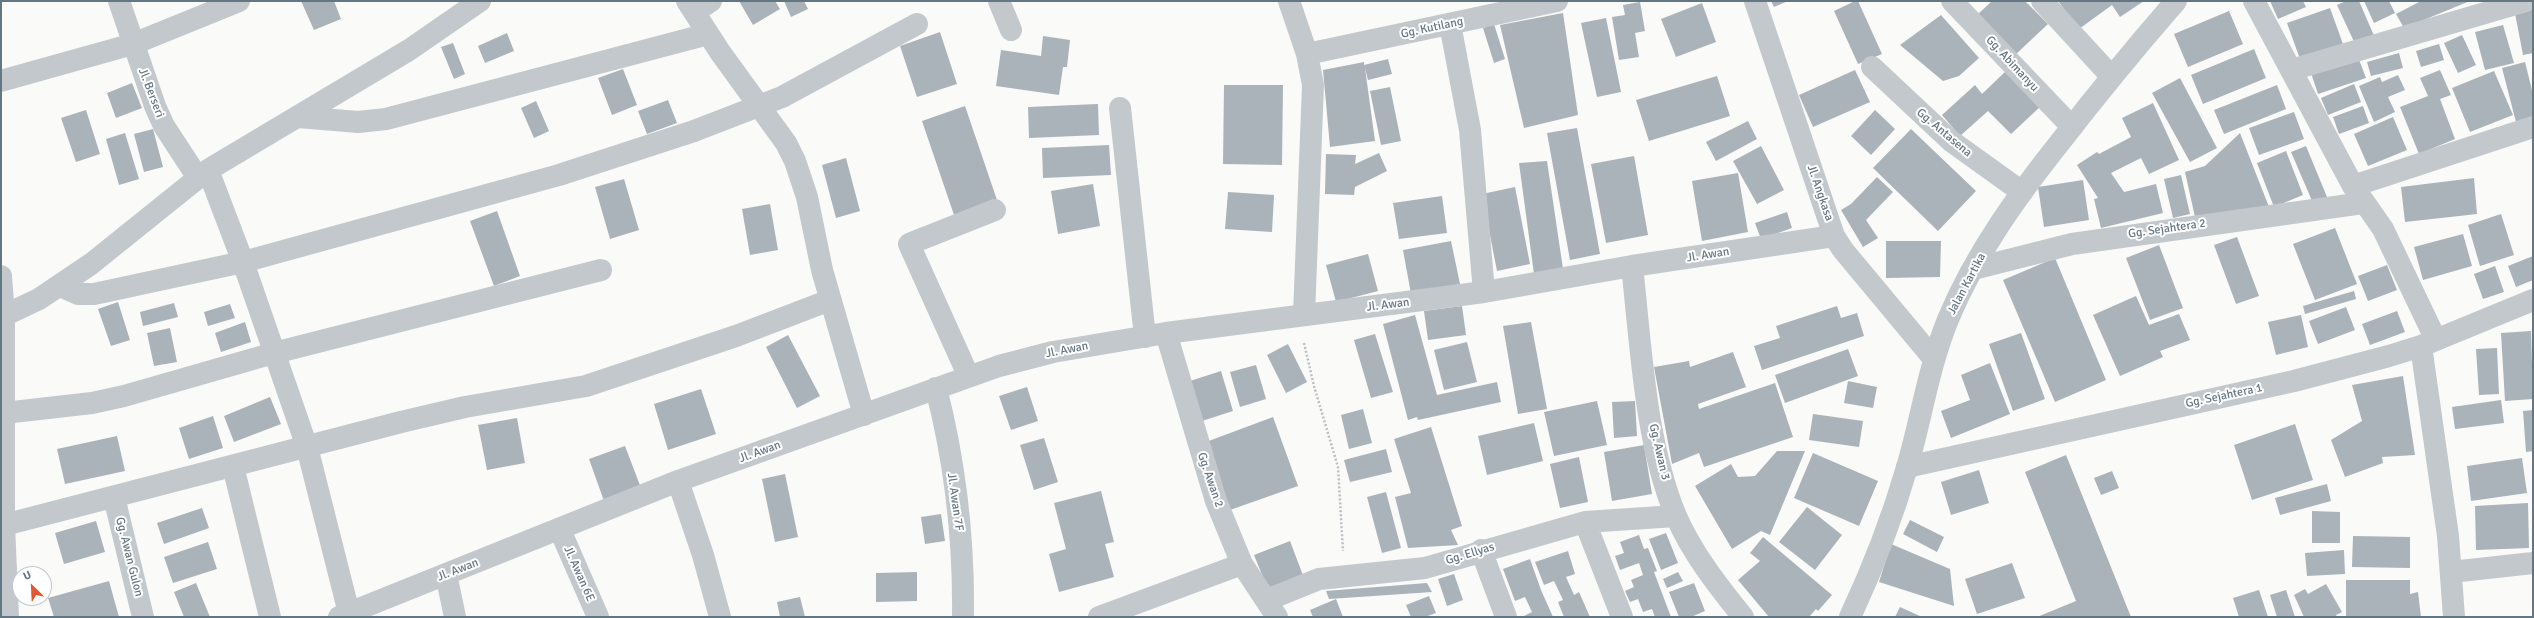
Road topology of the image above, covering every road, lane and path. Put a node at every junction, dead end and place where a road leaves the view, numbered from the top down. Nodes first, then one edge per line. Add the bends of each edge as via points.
1 (119, 1) edge
2 (239, 1) edge
3 (480, 1) edge
4 (999, 1) edge
5 (1289, 1) edge
6 (1557, 1) edge
7 (1754, 1) edge
8 (1952, 1) edge
9 (2042, 1) edge
10 (2176, 1) edge
11 (2254, 1) edge
12 (2526, 1) edge
13 (697, 5) edge
14 (2491, 5) edge
15 (917, 24) dead end
16 (1450, 24) junction
17 (1011, 30) dead end
18 (708, 34) junction
19 (133, 44) junction
20 (1307, 54) junction
21 (1872, 67) dead end
22 (2291, 70) junction
23 (2111, 76) junction
24 (1, 81) edge
25 (760, 106) junction
26 (1120, 108) dead end
27 (298, 117) junction
28 (2072, 127) junction
29 (2533, 127) edge
30 (203, 174) junction
31 (2022, 192) junction
32 (2358, 194) junction
33 (995, 210) dead end
34 (1834, 236) junction
35 (243, 262) junction
36 (1632, 266) junction
37 (1973, 269) junction
38 (601, 270) dead end
39 (1, 276) edge
40 (60, 286) junction
41 (1484, 292) junction
42 (830, 300) junction
43 (2533, 300) edge
44 (1304, 315) junction
45 (3, 317) edge
46 (1155, 335) junction
47 (2428, 343) junction
48 (274, 353) junction
49 (1933, 358) junction
50 (968, 375) junction
51 (936, 388) junction
52 (4, 413) junction
53 (864, 415) junction
54 (307, 447) junction
55 (233, 466) junction
56 (1907, 467) junction
57 (678, 481) junction
58 (114, 497) junction
59 (1676, 516) junction
60 (1585, 522) junction
61 (4, 525) junction
62 (560, 530) junction
63 (1481, 550) junction
64 (2533, 563) edge
65 (1242, 564) junction
66 (2451, 572) junction
67 (446, 574) junction
68 (1344, 575) junction
69 (1272, 609) edge
70 (344, 615) edge
71 (8, 617) edge
72 (143, 617) edge
73 (270, 617) edge
74 (455, 617) edge
75 (598, 617) edge
76 (720, 617) edge
77 (963, 617) edge
78 (1099, 617) edge
79 (1506, 617) edge
80 (1622, 617) edge
81 (1742, 617) edge
82 (1850, 617) edge
83 (2454, 617) edge

1 - 19 street, Jl. Berseri
2 - 19 street
3 - 27 street via 409,50
4 - 17 street
5 - 20 street
6 - 16 street, Gg. Kutilang
7 - 34 street, Jl. Angkasa
8 - 28 street, Gg. Abimanyu
9 - 23 street
10 - 23 street, Jalan Kartika
11 - 22 street
12 - 14 street
13 - 18 street
14 - 22 street via 2423,33
15 - 25 street
16 - 20 street, Gg. Kutilang
16 - 41 street via 1470,130
18 - 25 street
18 - 27 street via 386,119 358,122
19 - 24 street
19 - 30 street, Jl. Berseri via 164,126
20 - 44 street via 1313,85
21 - 31 street, Gg. Antasena via 1951,141
22 - 32 street
23 - 28 street, Jalan Kartika
25 - 35 street via 633,152
25 - 42 street via 786,143 802,178
26 - 46 street, Gg. Awan 2
27 - 30 street
28 - 31 street, Jalan Kartika
29 - 32 street, Gg. Sejahtera 2
30 - 35 street, Jl. Berseri
30 - 40 street
31 - 37 street, Jalan Kartika
32 - 37 street, Gg. Sejahtera 2 via 2072,244
32 - 47 street via 2382,229
33 - 50 street via 909,244
34 - 36 street, Jl. Awan
34 - 49 street, Jl. Angkasa
35 - 40 street via 94,294 78,294
35 - 48 street, Jl. Berseri
36 - 41 street, Jl. Awan
36 - 59 street, Gg. Awan 3 via 1652,424
37 - 49 street, Jalan Kartika via 1949,317
38 - 48 street
39 - 45 street
40 - 45 street
41 - 44 street, Jl. Awan
42 - 53 street
42 - 54 street via 742,334 586,386 465,407
43 - 47 street, Gg. Sejahtera 1
44 - 46 street, Jl. Awan
44 - 68 path via 1304,347 1338,467
45 - 52 street
46 - 50 street, Jl. Awan via 1053,352
46 - 65 street, Gg. Awan 2
47 - 56 street, Gg. Sejahtera 1 via 2294,381
47 - 66 street
48 - 52 street via 124,396 85,404
48 - 54 street, Jl. Berseri
49 - 56 street, Jalan Kartika
50 - 51 street, Jl. Awan
51 - 53 street, Jl. Awan
51 - 77 street, Jl. Awan 7F via 944,422 959,530
52 - 61 street
53 - 57 street, Jl. Awan
54 - 55 street
54 - 70 street, Jl. Berseri
55 - 58 street
55 - 73 street
56 - 82 street, Jalan Kartika via 1882,539
57 - 62 street, Jl. Awan
57 - 76 street via 703,555
58 - 61 street
58 - 72 street, Gg. Awan Gulon
59 - 60 street, Gg. Ellyas
59 - 81 street, Gg. Awan 3 via 1710,575
60 - 63 street, Gg. Ellyas
60 - 80 street
61 - 71 street
62 - 67 street, Jl. Awan
62 - 75 street, Jl. Awan 6E
63 - 68 street, Gg. Ellyas via 1425,568
63 - 79 street
64 - 66 street
65 - 69 street, Gg. Awan 2
65 - 78 street
66 - 83 street
67 - 70 street, Jl. Awan
67 - 74 street
68 - 69 street, Gg. Ellyas via 1319,579

